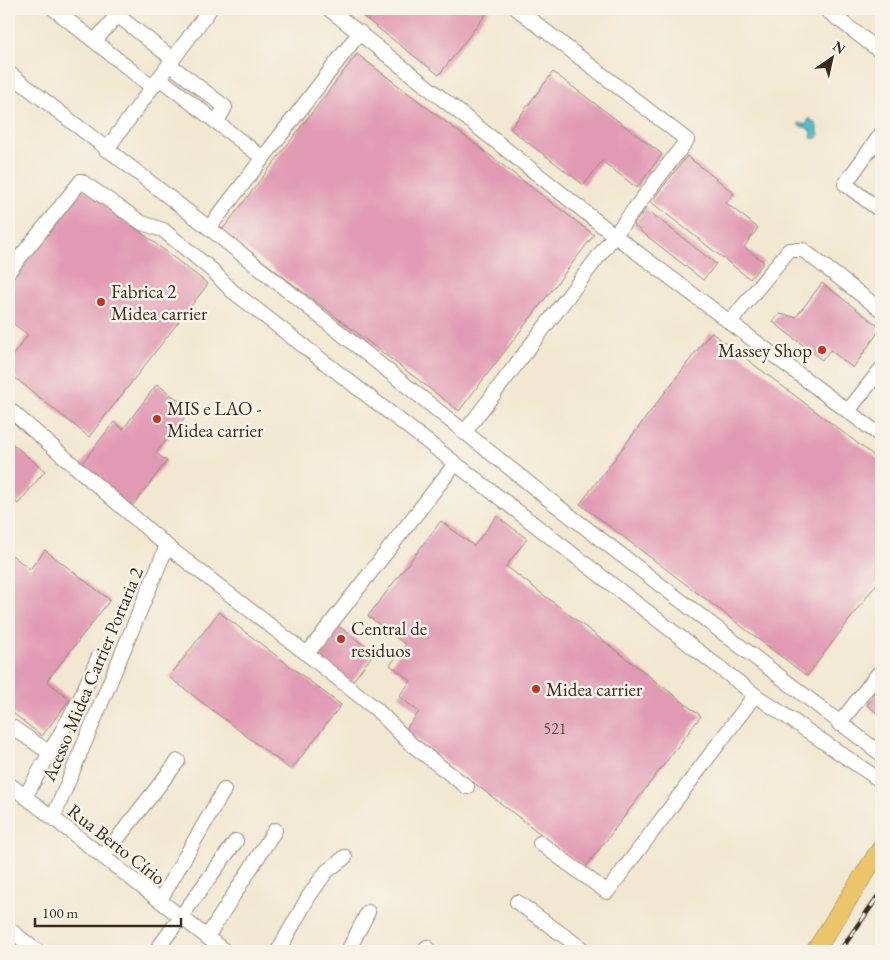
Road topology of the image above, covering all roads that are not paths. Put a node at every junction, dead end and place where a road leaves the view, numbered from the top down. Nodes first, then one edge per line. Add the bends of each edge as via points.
1 (54, 9) edge
2 (210, 9) edge
3 (329, 9) edge
4 (517, 9) edge
5 (825, 9) edge
6 (116, 11) edge
7 (360, 32) junction
8 (95, 42) junction
9 (881, 52) edge
10 (171, 61) junction
11 (9, 73) edge
12 (156, 82) junction
13 (217, 122) junction
14 (881, 134) edge
15 (106, 150) junction
16 (263, 158) junction
17 (881, 211) edge
18 (209, 228) junction
19 (614, 235) junction
20 (9, 271) edge
21 (881, 310) edge
22 (731, 322) junction
23 (881, 370) edge
24 (9, 409) edge
25 (848, 411) junction
26 (464, 433) junction
27 (881, 436) edge
28 (455, 464) junction
29 (167, 546) junction
30 (307, 654) junction
31 (99, 656) dead end
32 (881, 670) edge
33 (755, 696) junction
34 (9, 724) edge
35 (839, 724) junction
36 (50, 754) junction
37 (881, 754) edge
38 (178, 761) dead end
39 (881, 782) edge
40 (9, 784) edge
41 (468, 787) dead end
42 (224, 790) dead end
43 (25, 797) junction
44 (53, 818) junction
45 (275, 830) dead end
46 (236, 841) dead end
47 (540, 843) dead end
48 (881, 848) edge
49 (103, 857) junction
50 (345, 857) dead end
51 (881, 869) edge
52 (160, 900) junction
53 (517, 902) dead end
54 (368, 912) dead end
55 (182, 918) junction
56 (9, 929) edge
57 (207, 937) junction
58 (37, 951) edge
59 (156, 951) edge
60 (226, 951) edge
61 (278, 951) edge
62 (348, 951) edge
63 (585, 951) edge
64 (815, 951) edge
65 (822, 951) edge

1 - 8 street
2 - 10 street
3 - 7 street
4 - 19 street via 687,140
5 - 9 street
6 - 8 street
6 - 10 street
7 - 16 street
7 - 19 street
8 - 12 street
10 - 12 street
10 - 13 street via 225,107
11 - 15 street
12 - 13 street
12 - 15 street
13 - 16 street
14 - 17 street via 846,184
15 - 18 street
16 - 18 street
18 - 26 street
19 - 22 street
19 - 26 street
20 - 28 street via 82,181 142,223 163,230 231,290
21 - 22 street via 803,250 788,250
22 - 25 street
23 - 25 street
24 - 29 street
25 - 27 street
26 - 35 street
28 - 30 street
28 - 33 street
29 - 30 street
29 - 44 street, Acesso Midea Carrier Portaria 2
30 - 41 street via 376,709 411,744
31 - 36 street
32 - 35 street
33 - 39 street
33 - 47 street via 607,892
34 - 36 street
35 - 37 street
36 - 43 street
38 - 49 street
40 - 43 street, Rua Berto Círio
42 - 52 street
43 - 44 street, Rua Berto Círio
44 - 49 street, Rua Berto Círio
45 - 57 street
46 - 55 street
48 - 64 main road
49 - 52 street, Rua Berto Círio
50 - 61 street via 326,872
51 - 65 main road
52 - 55 street, Rua Berto Círio
53 - 63 street
54 - 62 street
55 - 57 street, Rua Berto Círio
55 - 59 street
56 - 58 street
57 - 60 street, Rua Berto Círio

